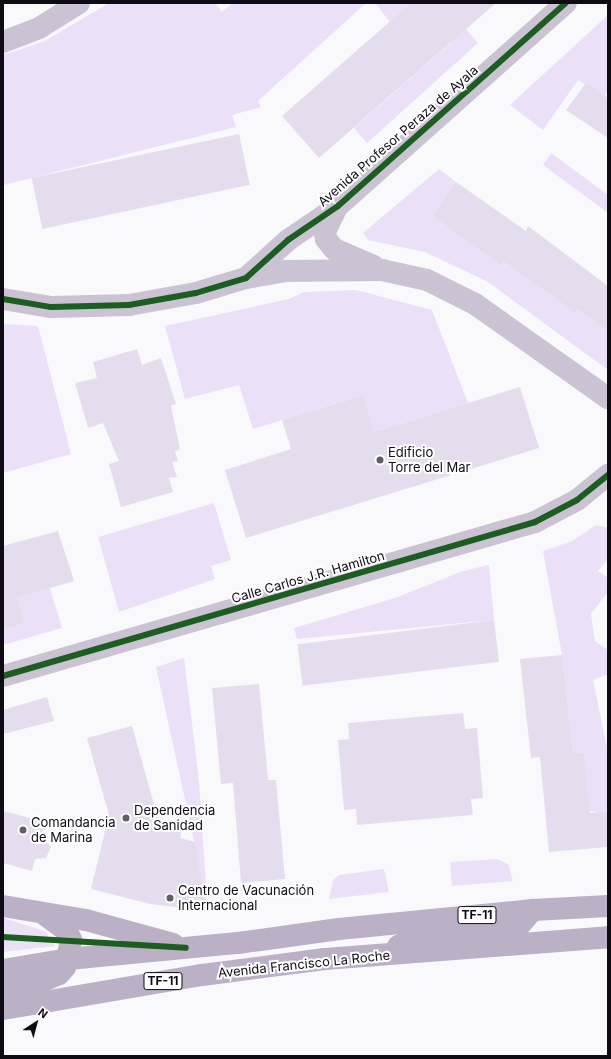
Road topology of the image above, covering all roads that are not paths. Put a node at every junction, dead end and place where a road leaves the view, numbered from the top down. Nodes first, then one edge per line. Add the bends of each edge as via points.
1 (78, 3) edge
2 (566, 3) edge
3 (3, 42) edge
4 (338, 206) junction
5 (382, 270) junction
6 (246, 278) junction
7 (3, 299) edge
8 (608, 398) edge
9 (608, 476) edge
10 (3, 676) edge
11 (3, 906) edge
12 (608, 906) edge
13 (533, 910) junction
14 (46, 916) junction
15 (608, 937) edge
16 (186, 948) junction
17 (375, 955) junction
18 (68, 958) junction
19 (3, 970) edge
20 (3, 988) edge
21 (3, 1009) edge

1 - 3 street via 40,28
2 - 4 street, Avenida Profesor Peraza de Ayala
4 - 5 street via 325,232 326,239 334,249
4 - 6 street, Avenida Profesor Peraza de Ayala via 288,240
5 - 6 street via 284,271
5 - 8 street via 427,280 475,304
6 - 7 street, Avenida Profesor Peraza de Ayala via 196,293 129,305 51,306
9 - 10 street, Calle Carlos J.R. Hamilton via 576,500 535,522
11 - 14 main road
12 - 13 main road, TF-11
13 - 16 main road, TF-11
13 - 17 main road via 518,927 418,938
14 - 16 main road via 86,920
14 - 18 main road via 67,931 71,940
15 - 17 main road, Avenida Francisco La Roche / TF-11 via 435,953
16 - 18 main road, TF-11
17 - 21 main road, Avenida Francisco La Roche / TF-11 via 202,975
18 - 19 main road, TF-11
18 - 20 main road via 59,974

